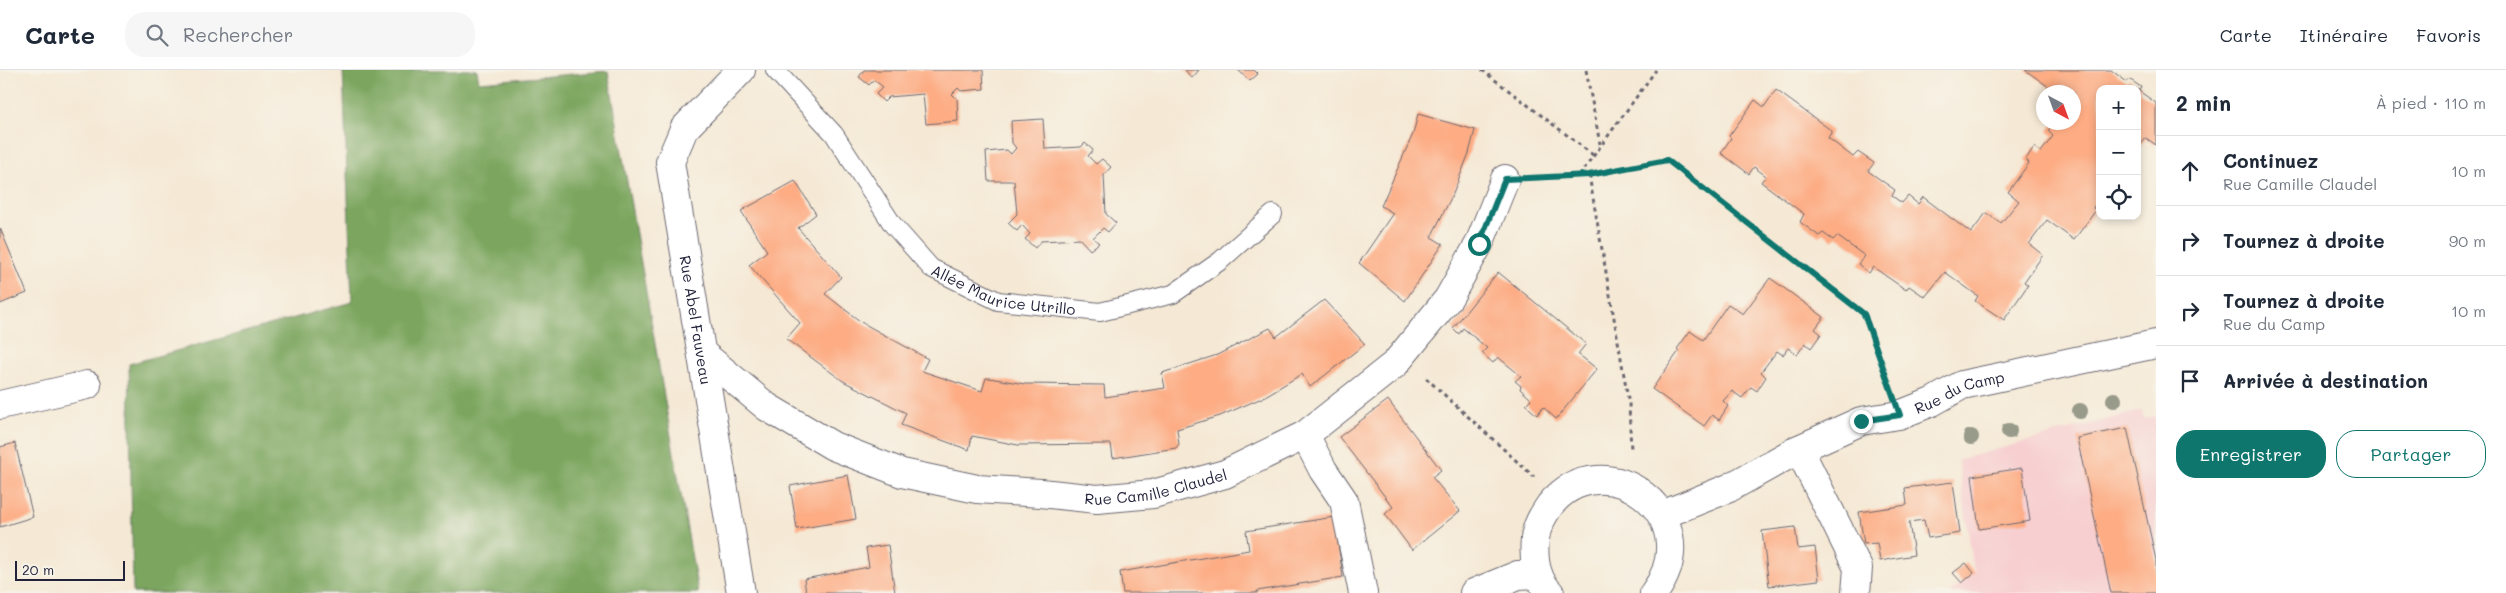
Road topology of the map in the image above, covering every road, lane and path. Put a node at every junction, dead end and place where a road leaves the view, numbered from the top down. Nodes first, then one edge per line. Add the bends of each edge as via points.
1 (775, 70) edge
2 (1482, 70) edge
3 (1586, 70) edge
4 (1656, 70) edge
5 (727, 76) edge
6 (1600, 145) junction
7 (1593, 155) junction
8 (1589, 175) junction
9 (1580, 176) junction
10 (1505, 179) joint
11 (1273, 214) dead end
12 (2156, 344) edge
13 (703, 354) junction
14 (1401, 355) junction
15 (87, 385) dead end
16 (0, 405) edge
17 (1900, 415) junction
18 (1304, 436) junction
19 (1798, 449) junction
20 (1633, 487) junction
21 (1556, 498) junction
22 (1662, 515) junction
23 (1544, 583) edge
24 (741, 593) edge
25 (1363, 593) edge
26 (1474, 593) edge
27 (1654, 593) edge
28 (1856, 593) edge

1 - 11 lane, Allée Maurice Utrillo via 834,134 893,225 931,268 998,301 1100,312 1173,294 1220,261
2 - 7 path
3 - 6 path
4 - 6 path
5 - 13 street, Rue Abel Fauveau via 684,129 670,162
6 - 7 path
7 - 9 path
8 - 9 path
8 - 17 path via 1667,160 1864,314
8 - 20 path via 1629,404
9 - 10 path
10 - 14 street, Rue Camille Claudel via 1479,244 1448,299
12 - 17 street, Rue du Camp via 1962,385
13 - 18 street, Rue Camille Claudel via 767,407 833,446 902,473 977,489 1097,499 1153,494 1225,474
13 - 24 street, Rue Abel Fauveau
14 - 18 street, Rue Camille Claudel via 1395,364
14 - 21 path
15 - 16 street
17 - 19 street, Rue du Camp via 1861,421
18 - 25 street via 1344,501
19 - 22 street, Rue du Camp via 1729,488
19 - 28 street via 1858,568
20 - 21 street via 1614,481 1593,481
20 - 22 street via 1650,499
21 - 23 street via 1543,514 1535,533 1534,554
22 - 27 street via 1670,536 1670,557 1665,578
23 - 26 street via 1518,575

